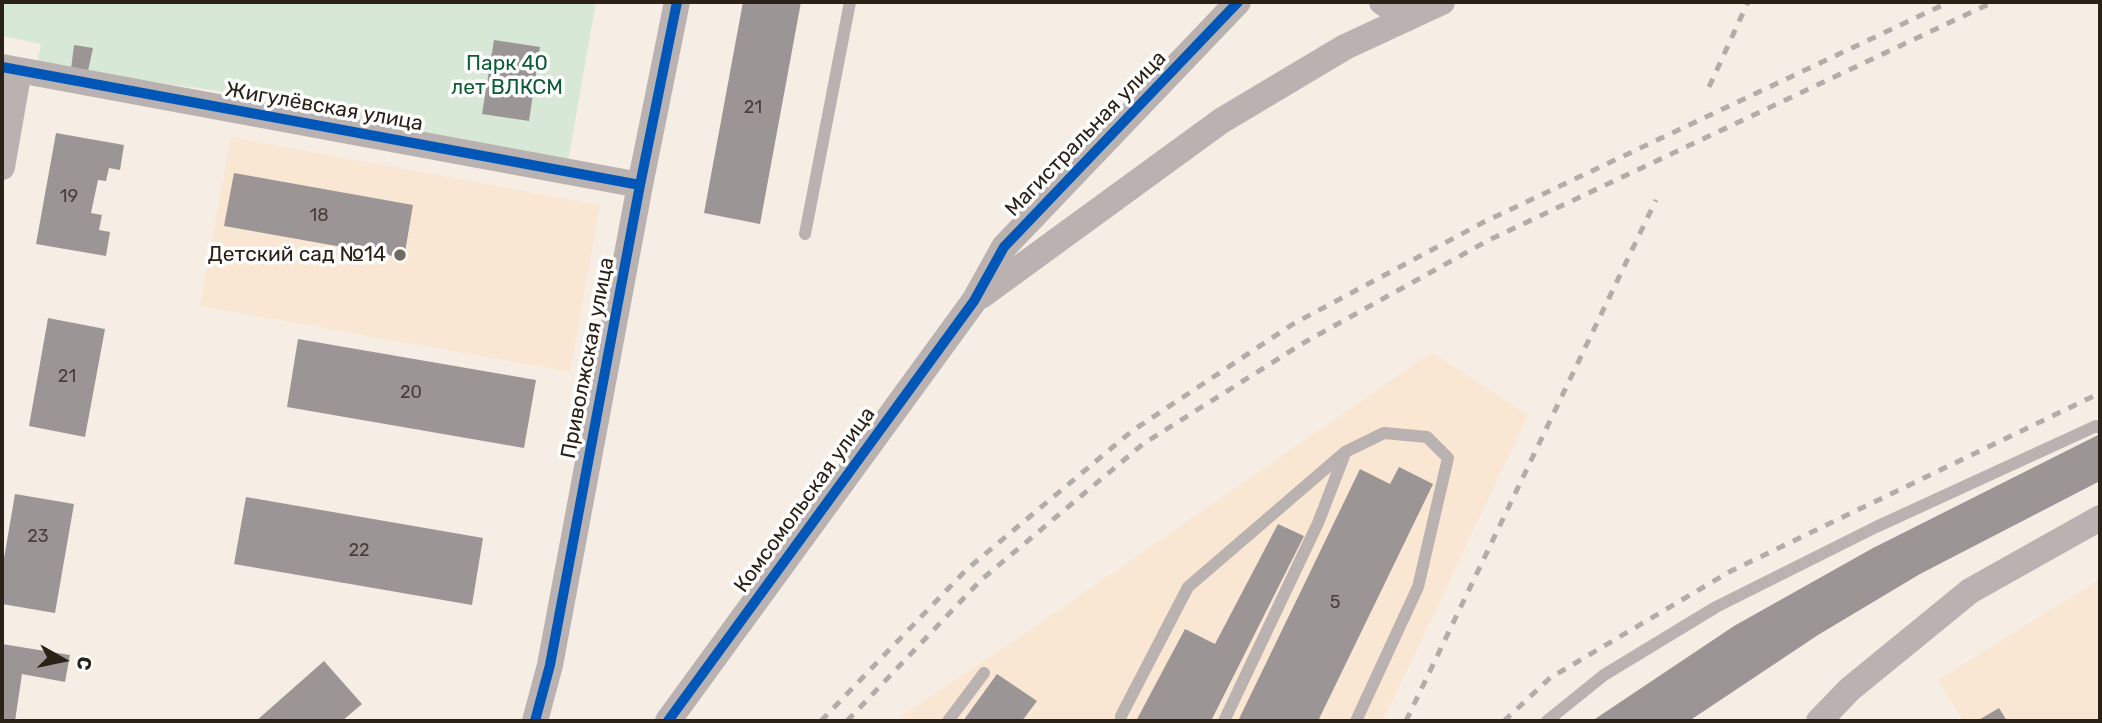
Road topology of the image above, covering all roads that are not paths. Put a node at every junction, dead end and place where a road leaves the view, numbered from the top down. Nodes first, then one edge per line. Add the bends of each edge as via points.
1 (677, 2) edge
2 (850, 2) edge
3 (1238, 2) edge
4 (1382, 2) edge
5 (1442, 2) edge
6 (1406, 19) junction
7 (10, 68) edge
8 (2, 167) edge
9 (640, 185) junction
10 (805, 234) dead end
11 (974, 301) junction
12 (2100, 428) edge
13 (1345, 452) junction
14 (2100, 518) edge
15 (984, 673) dead end
16 (535, 721) edge
17 (668, 721) edge
18 (948, 721) edge
19 (1121, 721) edge
20 (1224, 721) edge
21 (1356, 721) edge
22 (1548, 721) edge
23 (1819, 721) edge

1 - 9 street, Приволжская улица
2 - 10 lane
3 - 11 street, Магистральная улица via 1004,247
4 - 6 street
5 - 6 street
6 - 11 street via 1345,47 1221,121
7 - 8 street
7 - 9 street, Жигулёвская улица
9 - 16 street, Приволжская улица via 550,665
11 - 17 street, Комсомольская улица
12 - 22 lane via 1911,511 1716,607 1605,675
13 - 19 lane via 1188,587
13 - 20 lane via 1318,523
13 - 21 lane via 1384,433 1427,437 1448,458 1418,587
14 - 23 street via 1970,591 1850,689
15 - 18 lane

